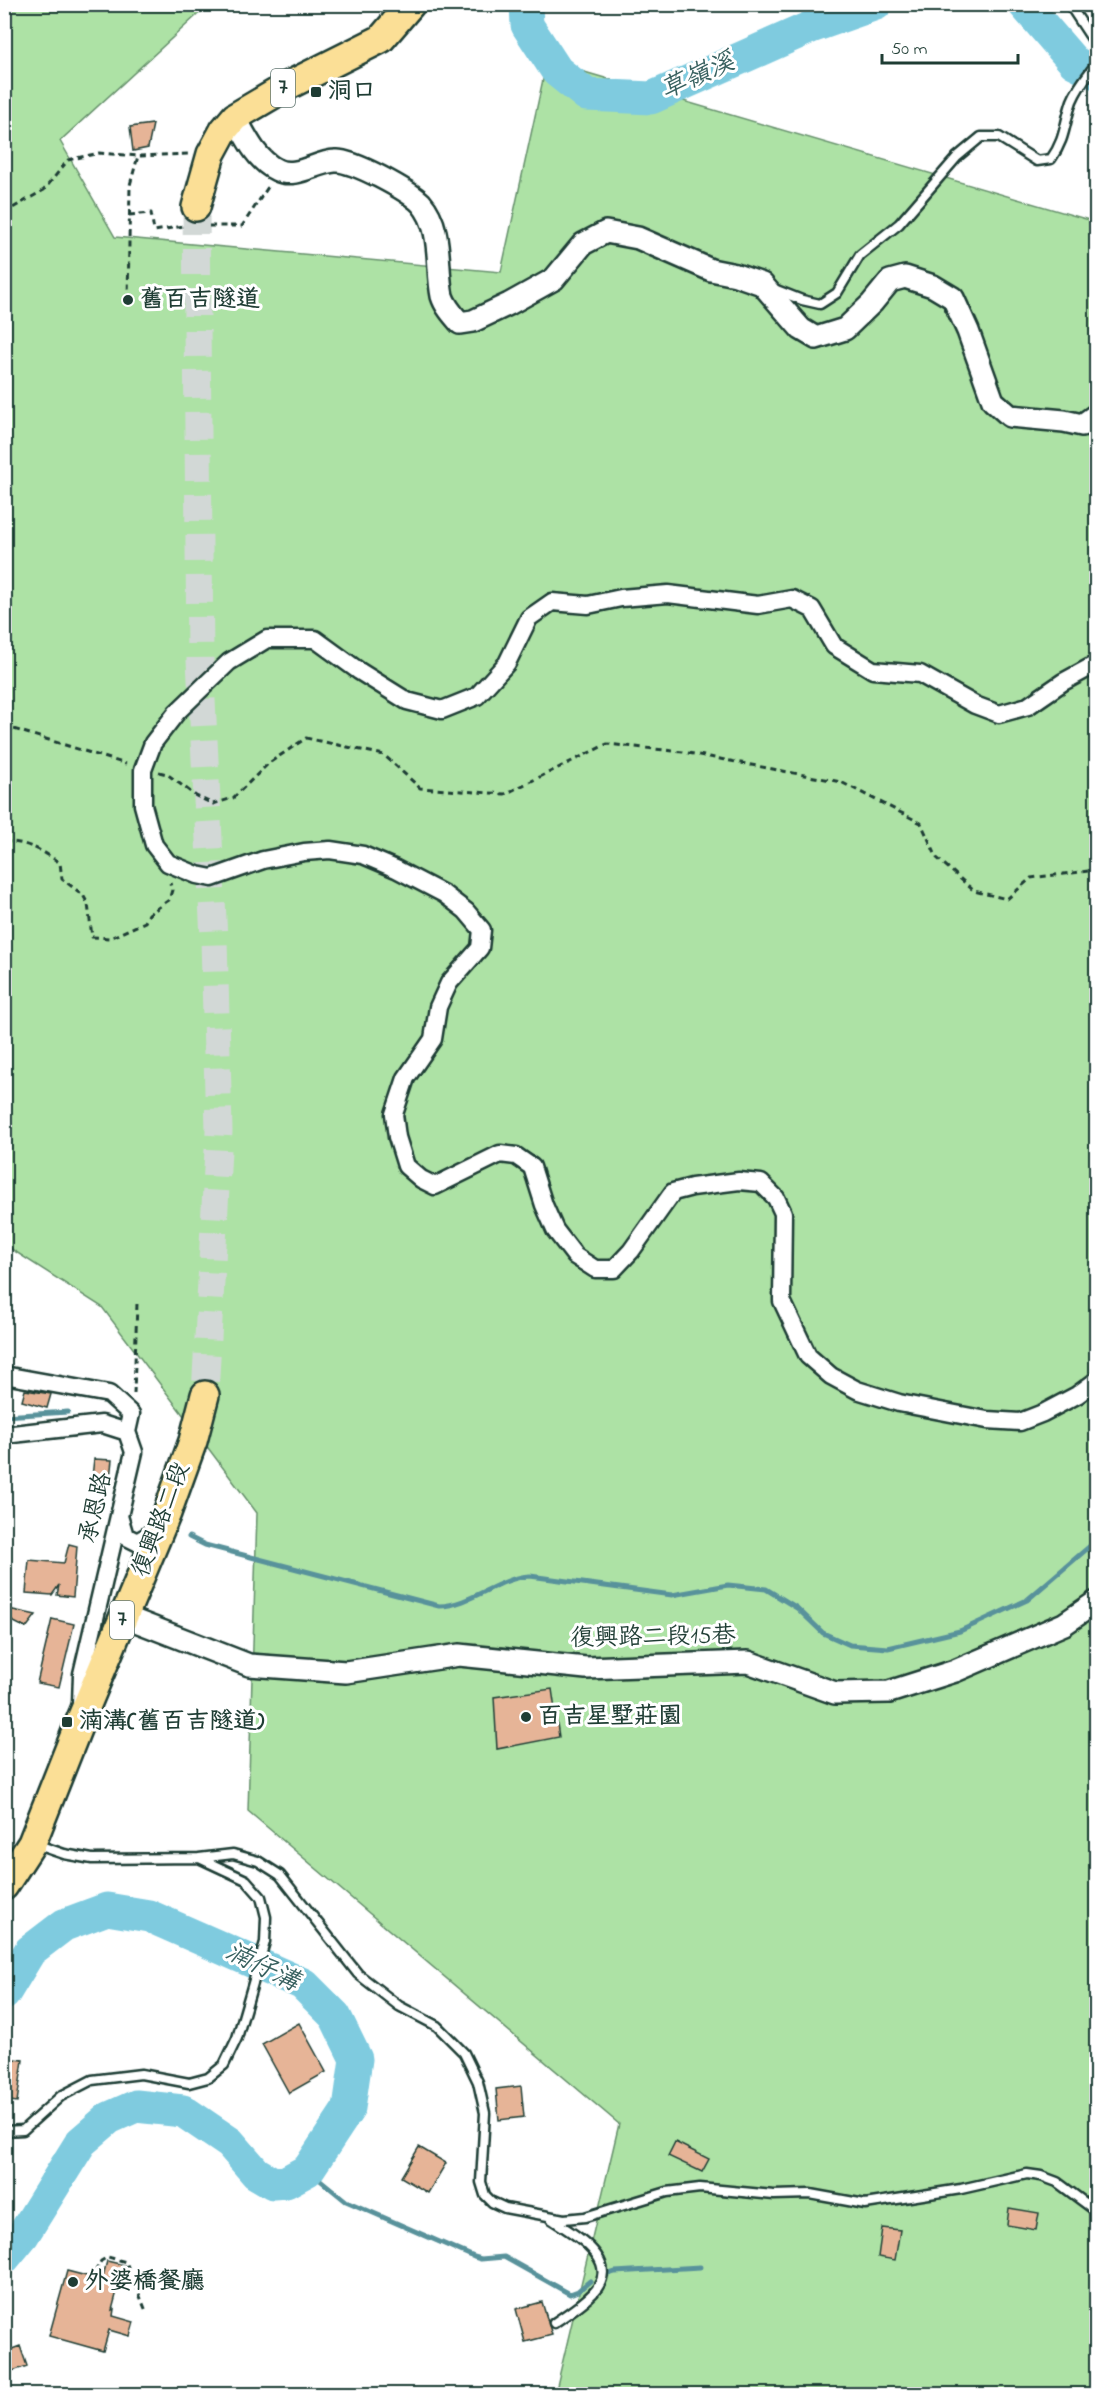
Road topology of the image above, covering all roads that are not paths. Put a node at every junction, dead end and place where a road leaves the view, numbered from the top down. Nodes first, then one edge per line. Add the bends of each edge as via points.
1 (411, 4) edge
2 (1069, 4) edge
3 (1096, 45) edge
4 (1096, 64) edge
5 (235, 117) junction
6 (196, 207) tunnel mouth
7 (762, 284) junction
8 (1096, 415) edge
9 (1096, 664) edge
10 (4, 1375) edge
11 (1096, 1381) edge
12 (205, 1395) tunnel mouth
13 (127, 1431) junction
14 (4, 1435) edge
15 (167, 1513) junction
16 (119, 1516) junction
17 (1096, 1602) edge
18 (99, 1605) junction
19 (123, 1616) junction
20 (81, 1719) junction
21 (32, 1843) junction
22 (199, 1858) junction
23 (4, 1886) edge
24 (4, 2131) edge
25 (1096, 2211) edge
26 (548, 2217) junction
27 (554, 2323) dead end

1 - 5 main road, 7 via 381,39
2 - 3 lane
4 - 7 lane via 1072,101 1061,145 1051,159 1037,161 999,137 981,137 957,157 899,224 860,255 837,293 820,304
5 - 6 main road, 7 via 211,154
5 - 7 street via 257,156 278,171 294,173 338,160 368,170 421,203 434,225 442,298 460,323 473,321 554,279 583,244 606,232 638,238 711,270
7 - 8 street via 801,329 816,338 844,329 890,281 905,277 933,286 952,298 993,401 1010,416 1082,425
9 - 11 street via 1028,706 999,714 920,674 873,670 834,646 812,609 792,599 758,605 668,594 588,605 552,602 529,618 507,663 477,696 442,710 407,701 315,639 267,639 229,662 177,712 153,743 143,770 143,805 154,845 168,863 212,878 263,860 304,852 330,850 363,855 444,894 482,930 480,948 449,983 438,1006 433,1039 406,1078 394,1114 406,1166 421,1179 435,1186 500,1154 516,1156 531,1167 555,1230 575,1256 595,1269 615,1269 673,1192 740,1181 761,1183 776,1198 783,1213 782,1301 808,1356 831,1376 857,1390 899,1403 987,1420 1020,1422 1060,1404
10 - 13 street via 109,1394 131,1414
12 - 15 main road, 復興路二段 / 7
13 - 14 street via 102,1424
13 - 16 street, 承恩路 via 134,1452
15 - 16 street via 149,1536 137,1542 125,1536
15 - 19 main road, 復興路二段 / 7
16 - 18 street, 承恩路
17 - 19 street, 復興路二段15巷 via 1064,1624 955,1671 889,1692 846,1693 835,1693 748,1662 586,1668 459,1655 346,1672 249,1665
18 - 19 street
18 - 20 street, 承恩路 via 82,1674
19 - 20 main road, 復興路二段 / 7
20 - 21 main road, 復興路二段 / 7
21 - 22 lane via 92,1859
21 - 23 main road, 7
22 - 24 lane via 246,1880 261,1897 266,1917 265,1942 237,2038 224,2065 208,2078 189,2083 141,2074 92,2080 61,2096 23,2130
22 - 26 lane via 233,1854 258,1861 280,1875 358,1974 399,2006 437,2026 464,2053 478,2082 485,2113 481,2170 485,2195 505,2208
25 - 26 lane via 1057,2182 1027,2174 865,2204 810,2194 700,2188 667,2192 585,2217
26 - 27 lane via 589,2244 603,2270 599,2286 590,2297

